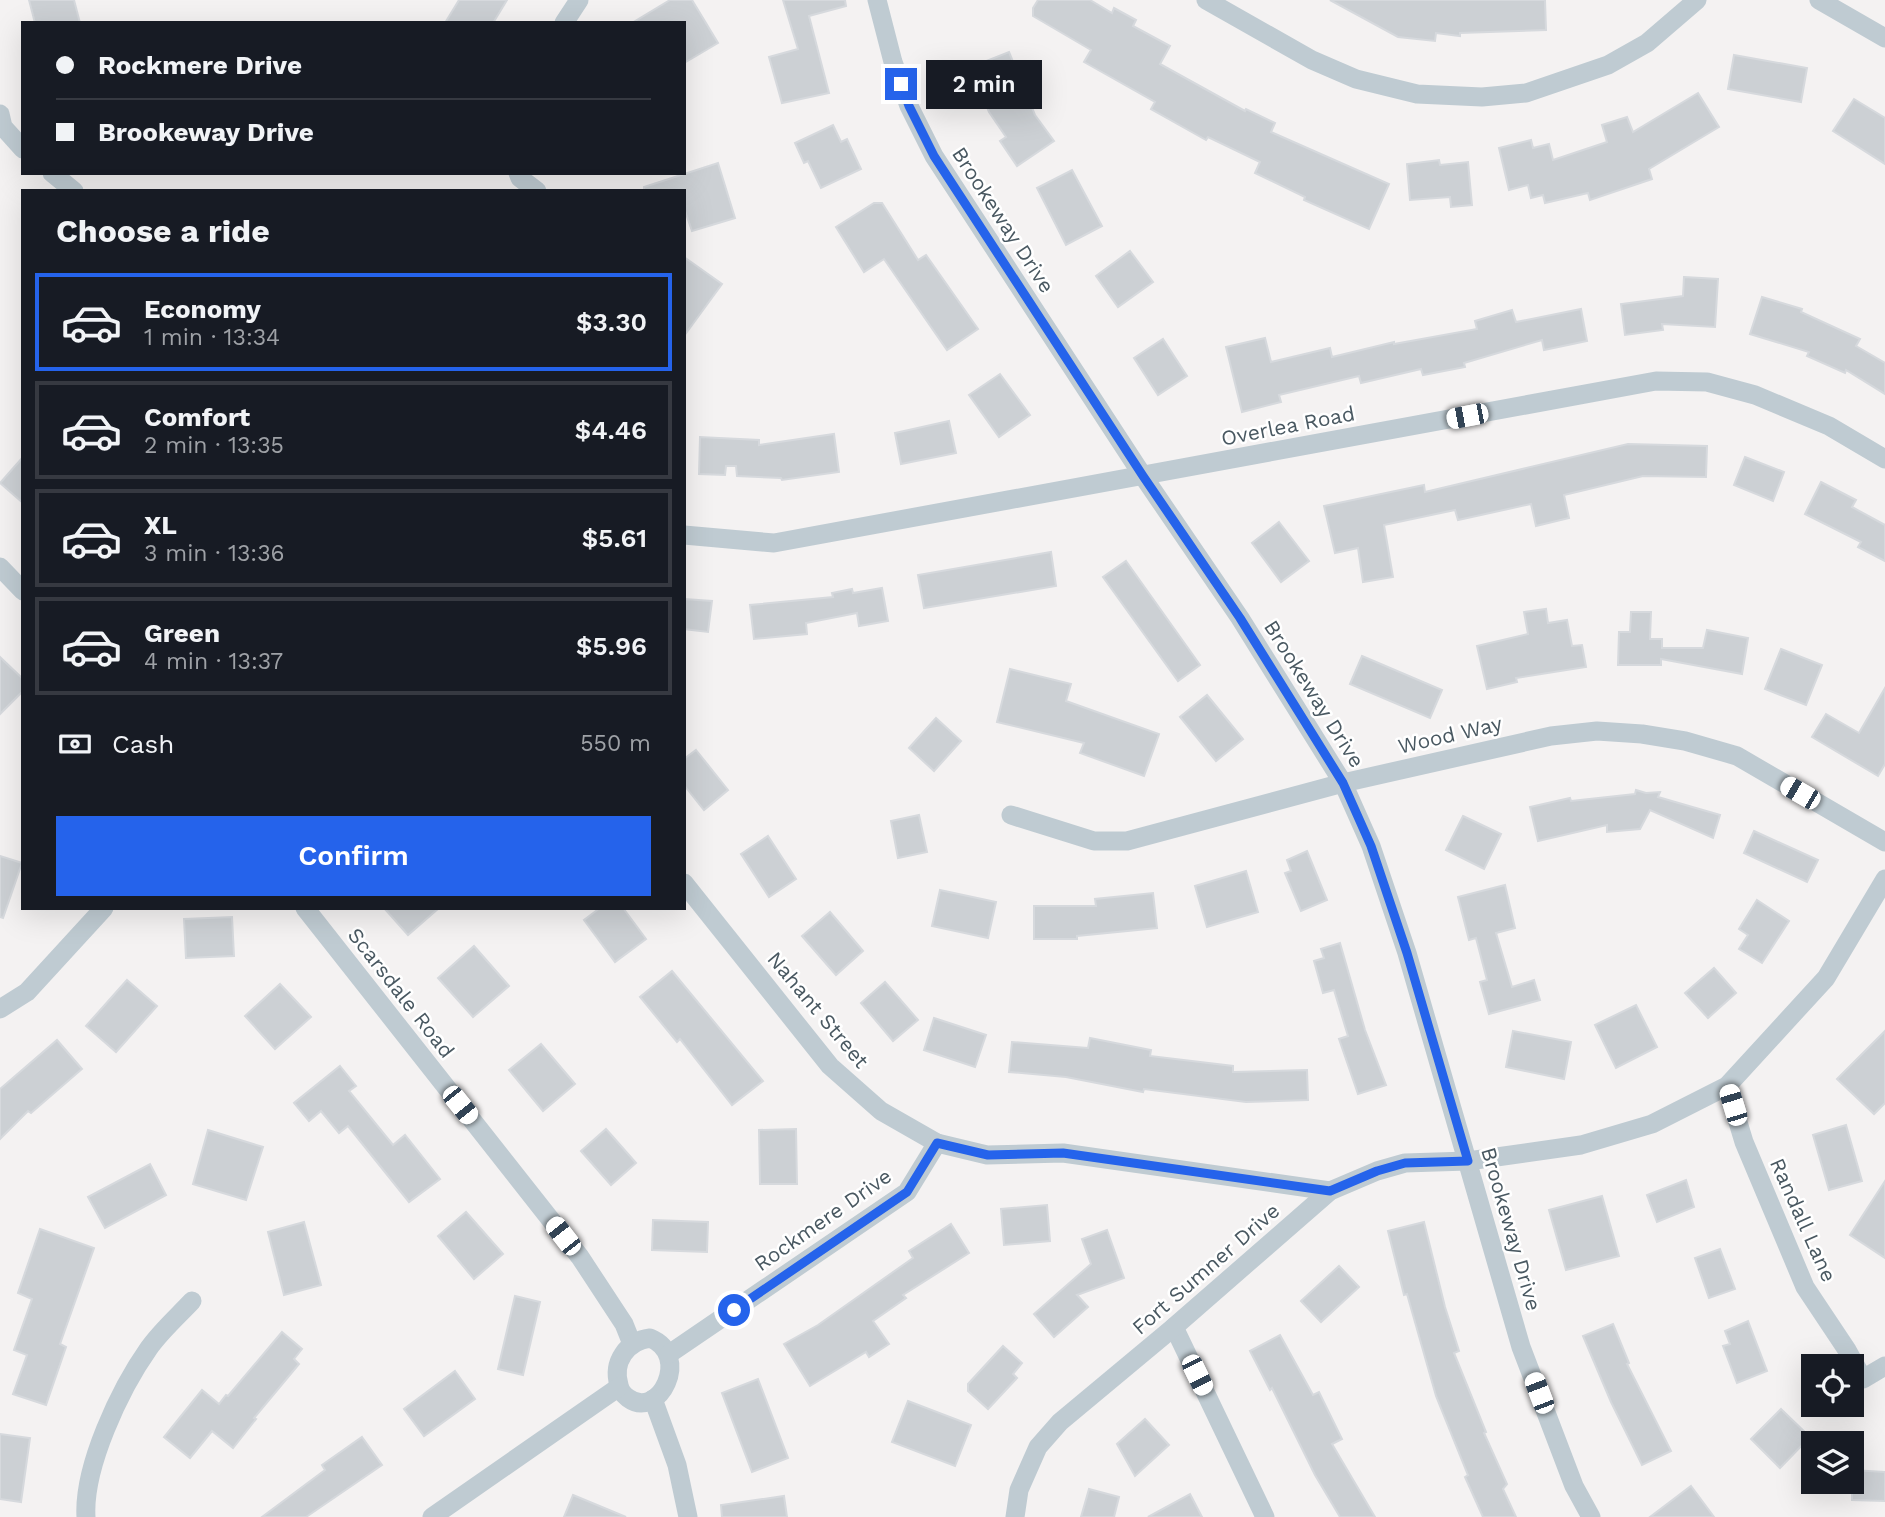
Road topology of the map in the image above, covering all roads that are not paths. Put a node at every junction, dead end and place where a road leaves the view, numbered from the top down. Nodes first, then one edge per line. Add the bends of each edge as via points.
1 (579, 0) edge
2 (877, 0) edge
3 (1206, 0) edge
4 (1697, 0) edge
5 (1819, 0) edge
6 (565, 21) edge
7 (1885, 38) edge
8 (1, 123) edge
9 (21, 147) edge
10 (54, 175) edge
11 (519, 175) edge
12 (72, 189) edge
13 (534, 189) edge
14 (1885, 459) edge
15 (1143, 476) junction
16 (686, 535) edge
17 (0, 567) edge
18 (21, 589) edge
19 (1343, 783) junction
20 (1011, 815) dead end
21 (1885, 842) edge
22 (1885, 879) edge
23 (686, 886) edge
24 (102, 910) edge
25 (307, 910) edge
26 (0, 1009) edge
27 (1727, 1086) junction
28 (937, 1143) junction
29 (1468, 1161) junction
30 (1330, 1191) junction
31 (192, 1301) dead end
32 (1174, 1327) junction
33 (632, 1343) junction
34 (669, 1354) junction
35 (1885, 1366) edge
36 (619, 1387) junction
37 (653, 1399) junction
38 (86, 1517) edge
39 (432, 1517) edge
40 (688, 1517) edge
41 (1015, 1517) edge
42 (1265, 1517) edge
43 (1591, 1517) edge

1 - 6 street
2 - 15 street, Brookeway Drive via 909,106 934,156
3 - 4 street via 1312,60 1356,79 1416,94 1482,97 1526,93 1608,65 1647,43
5 - 7 street
8 - 9 street
10 - 12 street
11 - 13 street
14 - 15 street, Overlea Road via 1829,426 1755,395 1707,382 1656,381
15 - 16 street, Overlea Road via 774,543
15 - 19 street, Brookeway Drive via 1240,618
17 - 18 street
19 - 20 street, Wood Way via 1127,841 1094,841
19 - 21 street, Wood Way via 1551,736 1597,731 1643,734 1737,756
19 - 29 street, Brookeway Drive via 1371,846 1407,953
22 - 27 street, Fort Sumner Drive via 1826,978
23 - 28 street, Nahant Street via 830,1066 881,1111
24 - 26 street via 27,992
25 - 33 street, Scarsdale Road via 580,1257
27 - 29 street, Fort Sumner Drive via 1652,1124 1581,1145
27 - 35 street, Randall Lane via 1744,1142 1805,1287 1863,1379
28 - 30 street via 988,1155 1063,1153
28 - 34 street, Rockmere Drive via 907,1192
29 - 30 street, Fort Sumner Drive via 1405,1163
29 - 43 street, Brookeway Drive via 1521,1347 1574,1486
30 - 32 street, Fort Sumner Drive
31 - 38 street via 150,1347 117,1400 95,1461
32 - 41 street, Fort Sumner Drive via 1060,1422 1038,1447 1019,1490
32 - 42 street
33 - 34 street via 650,1338
33 - 36 street via 618,1363
34 - 37 street via 668,1380
36 - 37 street via 631,1401
36 - 39 street
37 - 40 street via 677,1465

